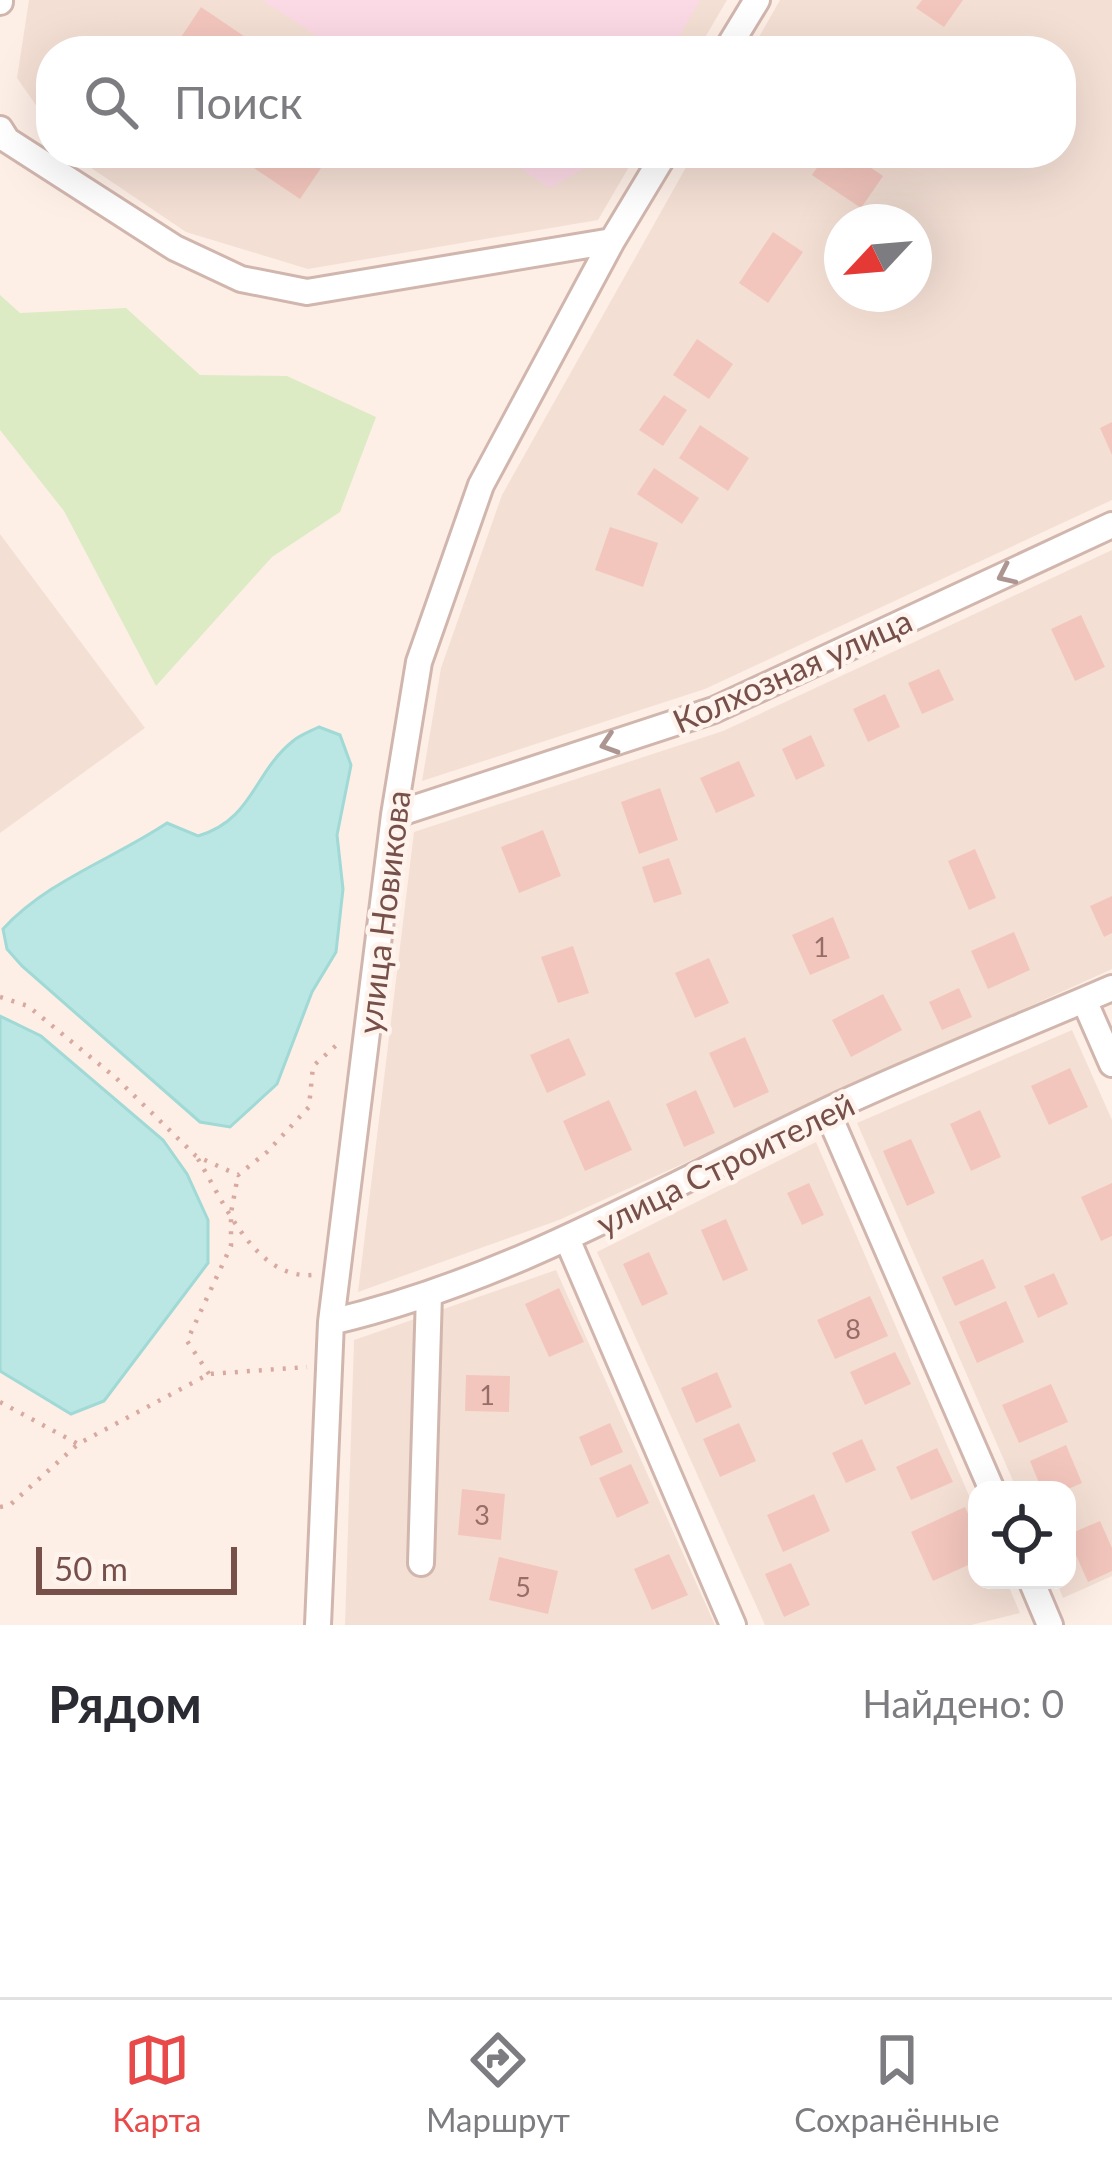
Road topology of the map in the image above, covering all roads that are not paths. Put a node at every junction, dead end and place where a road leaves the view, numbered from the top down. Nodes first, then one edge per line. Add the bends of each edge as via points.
1 (757, 0) edge
2 (735, 36) edge
3 (2, 136) edge
4 (36, 158) edge
5 (52, 168) edge
6 (656, 168) edge
7 (612, 241) junction
8 (1112, 525) edge
9 (394, 814) junction
10 (1112, 988) edge
11 (1084, 1000) junction
12 (1112, 1064) edge
13 (827, 1111) junction
14 (568, 1241) junction
15 (429, 1294) junction
16 (331, 1322) junction
17 (988, 1481) edge
18 (421, 1563) dead end
19 (1035, 1589) edge
20 (318, 1625) edge
21 (733, 1625) edge
22 (1050, 1625) edge

1 - 2 street
3 - 4 street
5 - 7 street via 176,248 241,279 307,292
6 - 7 street, улица Новикова
7 - 9 street, улица Новикова via 482,485 419,662
8 -> 9 street, Колхозная улица via 714,710
9 - 16 street, улица Новикова
10 - 11 street, улица Строителей
11 - 12 street
11 - 13 street, улица Строителей
13 - 14 street, улица Строителей
13 - 17 street
14 - 15 street, улица Строителей
14 - 21 street
15 - 16 street, улица Строителей
15 - 18 street
16 - 20 street, улица Новикова
19 - 22 street

